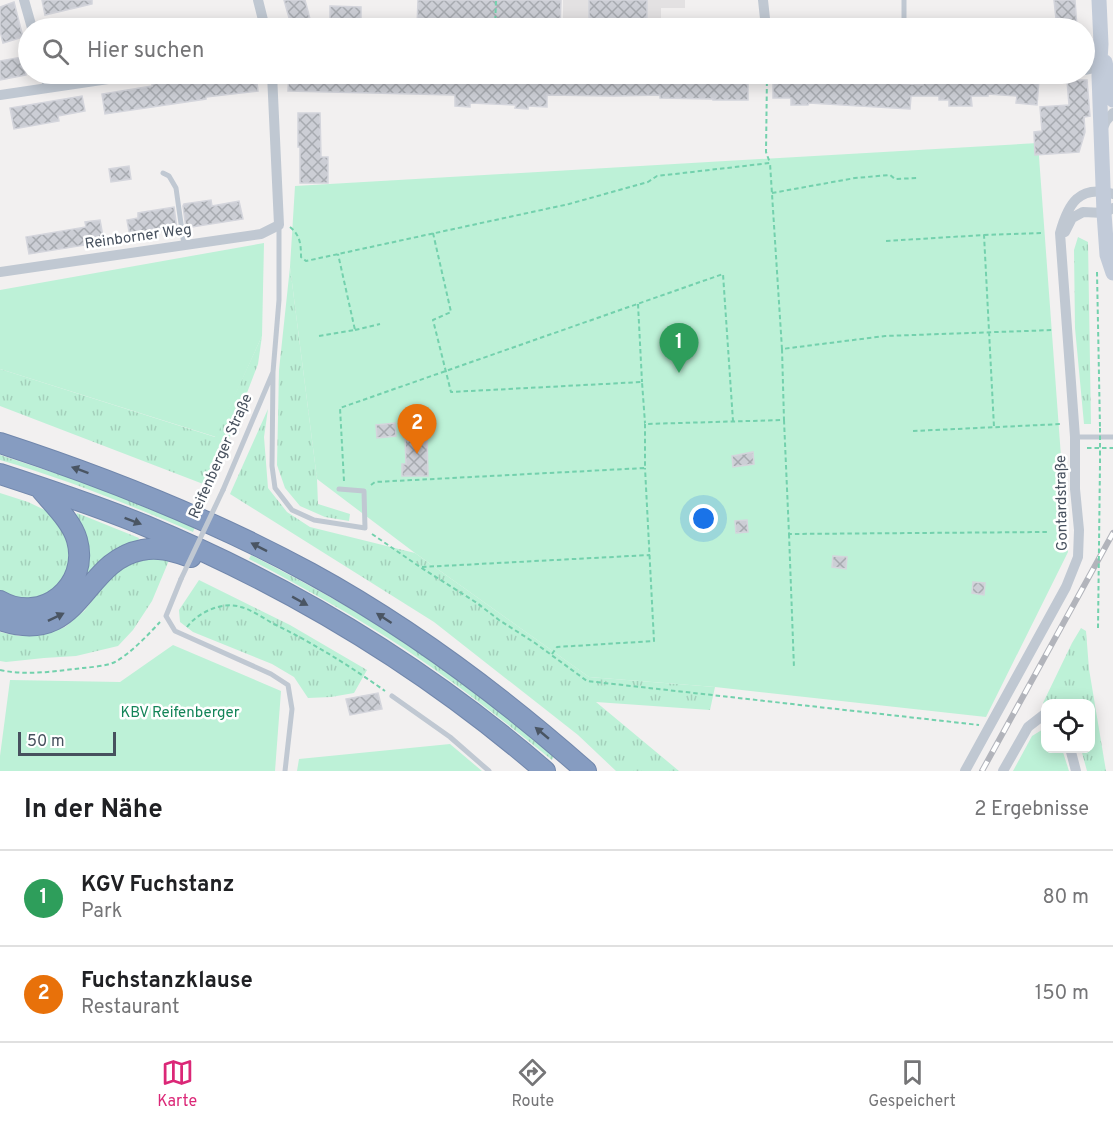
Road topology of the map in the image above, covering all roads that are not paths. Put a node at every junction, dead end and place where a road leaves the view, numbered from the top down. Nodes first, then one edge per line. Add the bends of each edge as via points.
1 (24, 0) edge
2 (258, 0) edge
3 (763, 0) edge
4 (904, 0) edge
5 (1099, 0) edge
6 (29, 18) edge
7 (262, 18) edge
8 (765, 18) edge
9 (904, 18) edge
10 (1101, 70) edge
11 (47, 84) edge
12 (70, 84) edge
13 (273, 84) edge
14 (1099, 86) junction
15 (48, 87) junction
16 (0, 95) edge
17 (1113, 100) edge
18 (1113, 111) edge
19 (1101, 136) junction
20 (163, 173) dead end
21 (1109, 193) edge
22 (1109, 211) edge
23 (284, 225) junction
24 (1061, 244) junction
25 (184, 245) junction
26 (0, 272) edge
27 (1113, 273) edge
28 (273, 372) junction
29 (1075, 437) junction
30 (1113, 437) edge
31 (0, 444) edge
32 (0, 474) edge
33 (39, 487) junction
34 (342, 490) road end
35 (249, 574) junction
36 (0, 601) edge
37 (0, 620) edge
38 (392, 696) road end
39 (1041, 717) edge
40 (1071, 753) edge
41 (285, 771) edge
42 (489, 771) edge
43 (545, 771) edge
44 (586, 771) edge
45 (965, 771) edge
46 (1003, 771) edge
47 (1076, 771) edge

1 - 6 street
2 - 7 street
3 - 8 street
4 - 9 lane
5 - 10 main road
10 - 14 main road
10 - 17 main road
11 - 15 street
12 - 15 street
13 - 23 street, Reifenberger Straße
14 - 18 main road
14 - 19 main road
15 - 16 street
18 - 19 street
19 - 21 main road
20 - 25 lane via 176,188
21 - 22 main road
21 - 24 street, Gontardstraße via 1084,193 1074,199 1065,215
22 - 24 street, Gontardstraße via 1083,212 1072,218
22 - 27 main road via 1107,255
23 - 25 street, Reinborner Weg via 261,234
23 - 28 lane, Reifenberger Straße
24 - 29 street, Gontardstraße
25 - 26 street, Reinborner Weg
28 - 34 lane via 275,488 292,510 314,520 365,528 364,491
28 - 41 lane, Reifenberger Straße, bridge via 166,616 175,631 288,685 292,709
29 - 30 lane
29 - 45 street, Gontardstraße via 1078,557 1066,587
44 -> 31 highway via 465,673 311,574 159,500
32 - 33 highway
33 -> 35 highway via 146,526
33 - 36 highway via 77,538 80,551 75,577 68,589 46,605 19,608
37 -> 35 highway via 27,625 52,620 72,608 114,561 144,549 169,550
35 -> 43 highway via 391,656
38 - 42 lane via 450,737
39 - 46 street via 1028,727
40 - 47 street

